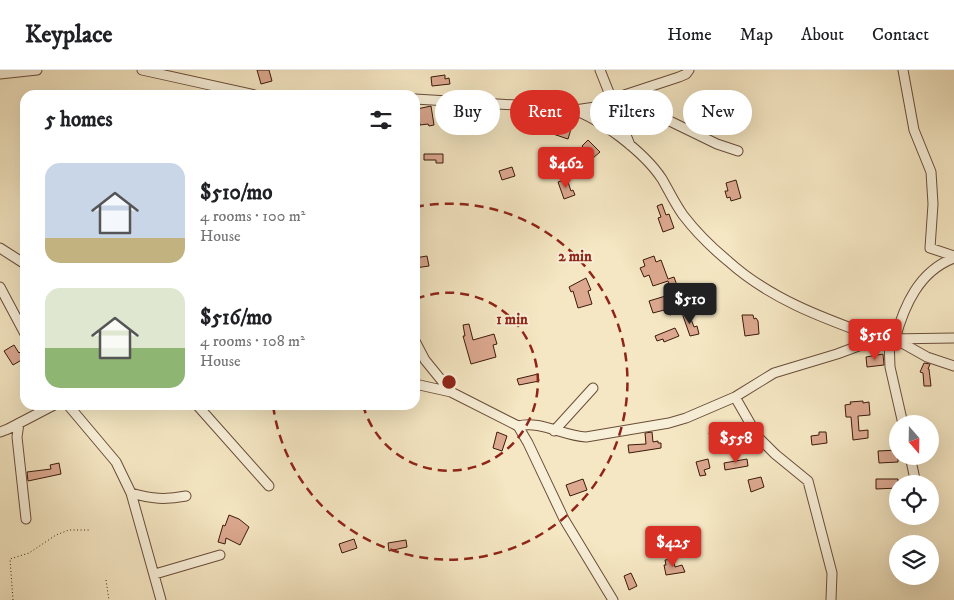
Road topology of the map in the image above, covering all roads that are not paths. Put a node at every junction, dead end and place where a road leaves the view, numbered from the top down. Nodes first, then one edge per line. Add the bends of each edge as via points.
1 (37, 70) edge
2 (145, 70) edge
3 (600, 70) edge
4 (689, 70) edge
5 (903, 70) edge
6 (0, 74) edge
7 (231, 90) edge
8 (608, 90) edge
9 (648, 90) edge
10 (420, 99) edge
11 (510, 106) edge
12 (580, 113) edge
13 (673, 123) edge
14 (626, 135) edge
15 (630, 145) junction
16 (738, 151) dead end
17 (0, 248) edge
18 (954, 257) edge
19 (20, 261) edge
20 (0, 287) edge
21 (4, 302) edge
22 (20, 326) edge
23 (875, 337) junction
24 (954, 338) edge
25 (892, 339) junction
26 (420, 350) edge
27 (954, 366) edge
28 (420, 385) edge
29 (593, 388) dead end
30 (451, 392) junction
31 (735, 397) junction
32 (44, 410) edge
33 (72, 410) edge
34 (201, 410) edge
35 (901, 415) edge
36 (19, 423) junction
37 (518, 426) junction
38 (554, 431) junction
39 (0, 432) edge
40 (269, 486) dead end
41 (131, 493) junction
42 (186, 496) dead end
43 (26, 519) dead end
44 (220, 555) dead end
45 (155, 574) junction
46 (160, 600) edge
47 (613, 600) edge
48 (831, 600) edge

1 - 6 street
2 - 7 street
3 - 8 street
4 - 9 street via 679,78
5 - 18 street via 914,130 931,172 930,248
10 - 11 street
12 - 15 street
13 - 16 street
14 - 15 street
15 - 23 street via 661,178 682,214 701,237 753,281 793,304
17 - 19 street
18 - 25 street via 933,270 917,287
20 - 21 street
21 - 22 street
23 - 25 street
23 - 31 street via 837,354 774,373
24 - 25 street
25 - 27 street via 927,357
25 - 35 street via 890,367
26 - 30 street
28 - 30 street
29 - 38 street
30 - 37 street
31 - 38 street via 669,423 586,437
31 - 48 street via 758,437 808,481 832,573
32 - 36 street
33 - 41 street via 116,462
34 - 40 street
36 - 39 street
36 - 43 street via 17,437
37 - 38 street via 532,424
37 - 47 street via 564,519
41 - 42 street via 149,498
41 - 45 street
44 - 45 street
45 - 46 street

